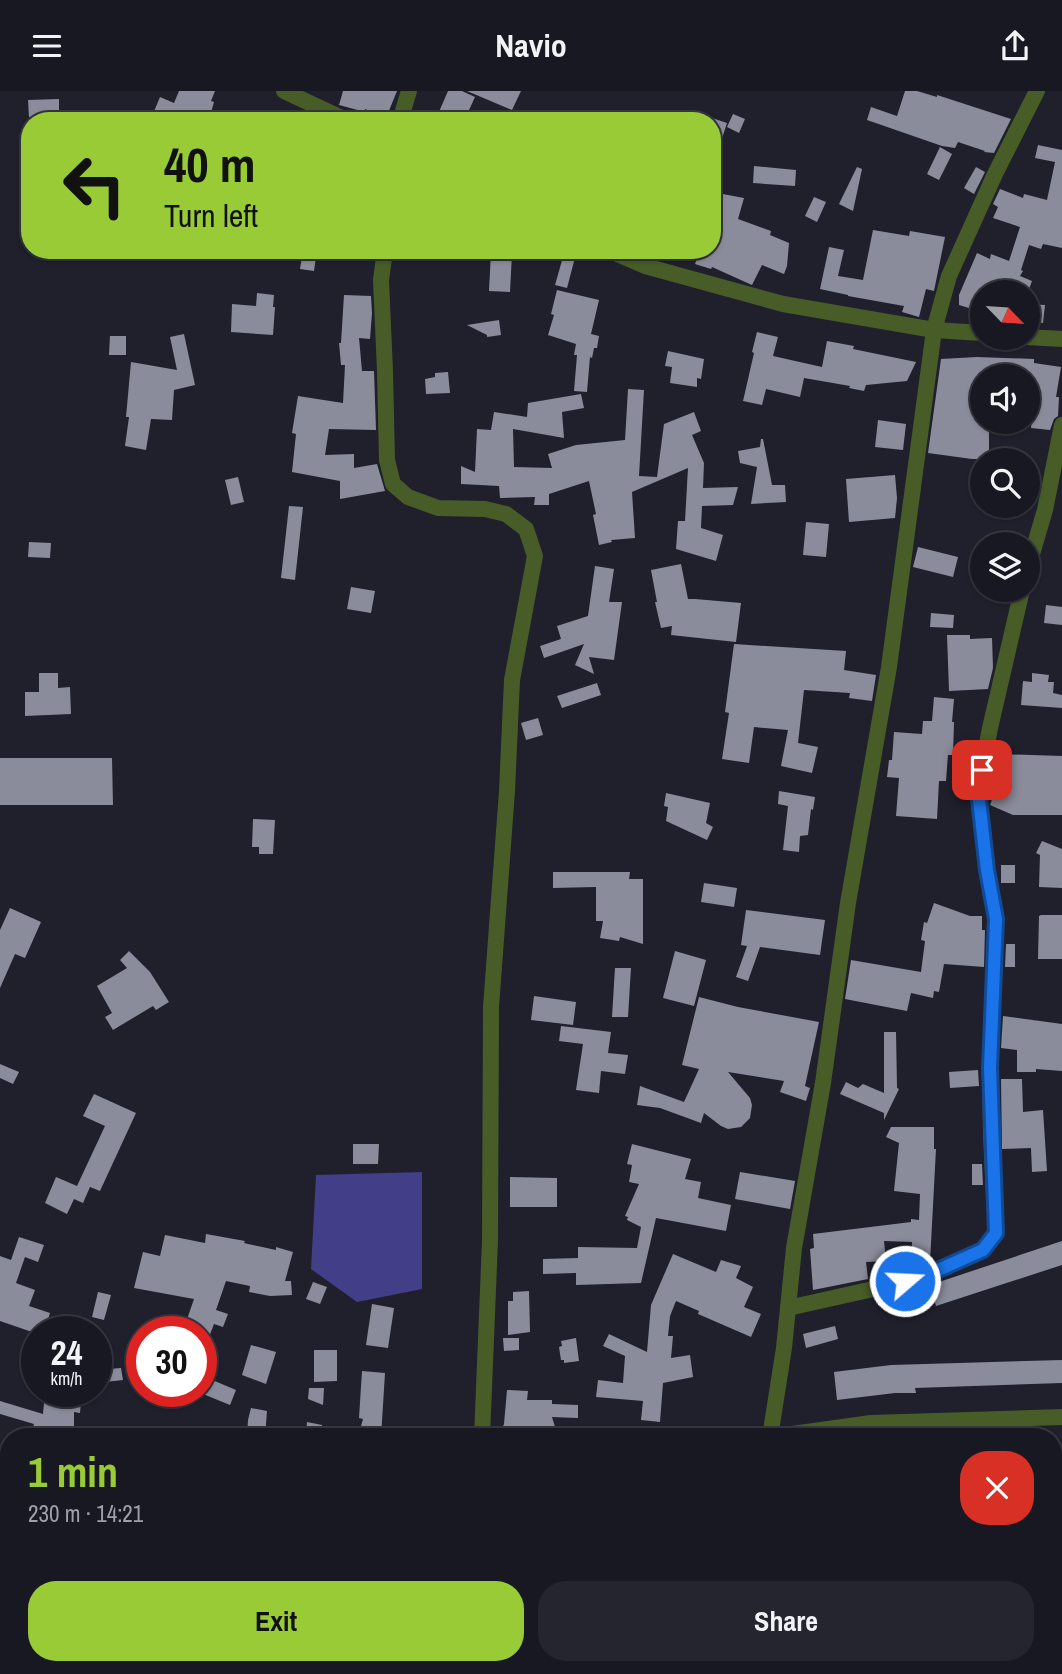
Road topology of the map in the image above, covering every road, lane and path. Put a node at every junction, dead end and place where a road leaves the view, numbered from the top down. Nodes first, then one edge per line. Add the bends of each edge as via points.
1 (285, 91) edge
2 (409, 91) edge
3 (1037, 91) edge
4 (329, 112) edge
5 (403, 112) edge
6 (384, 259) edge
7 (629, 259) edge
8 (934, 330) junction
9 (970, 332) edge
10 (1040, 338) edge
11 (1062, 339) edge
12 (1062, 425) edge
13 (1039, 532) edge
14 (1019, 602) edge
15 (788, 1307) junction
16 (1062, 1417) edge
17 (482, 1428) edge
18 (772, 1428) edge
19 (835, 1428) edge

1 - 4 street
2 - 5 street
3 - 8 street via 949,276
6 - 17 street via 387,460 393,484 408,497 438,508 506,514 526,529 535,556 512,680 491,1007 490,1241
7 - 8 street via 783,304
8 - 9 street
8 - 15 street via 889,667 848,903
10 - 11 street
12 - 13 street
14 - 15 street via 978,791 996,919 990,1068 996,1233 983,1250 918,1279
15 - 18 street
16 - 19 street

